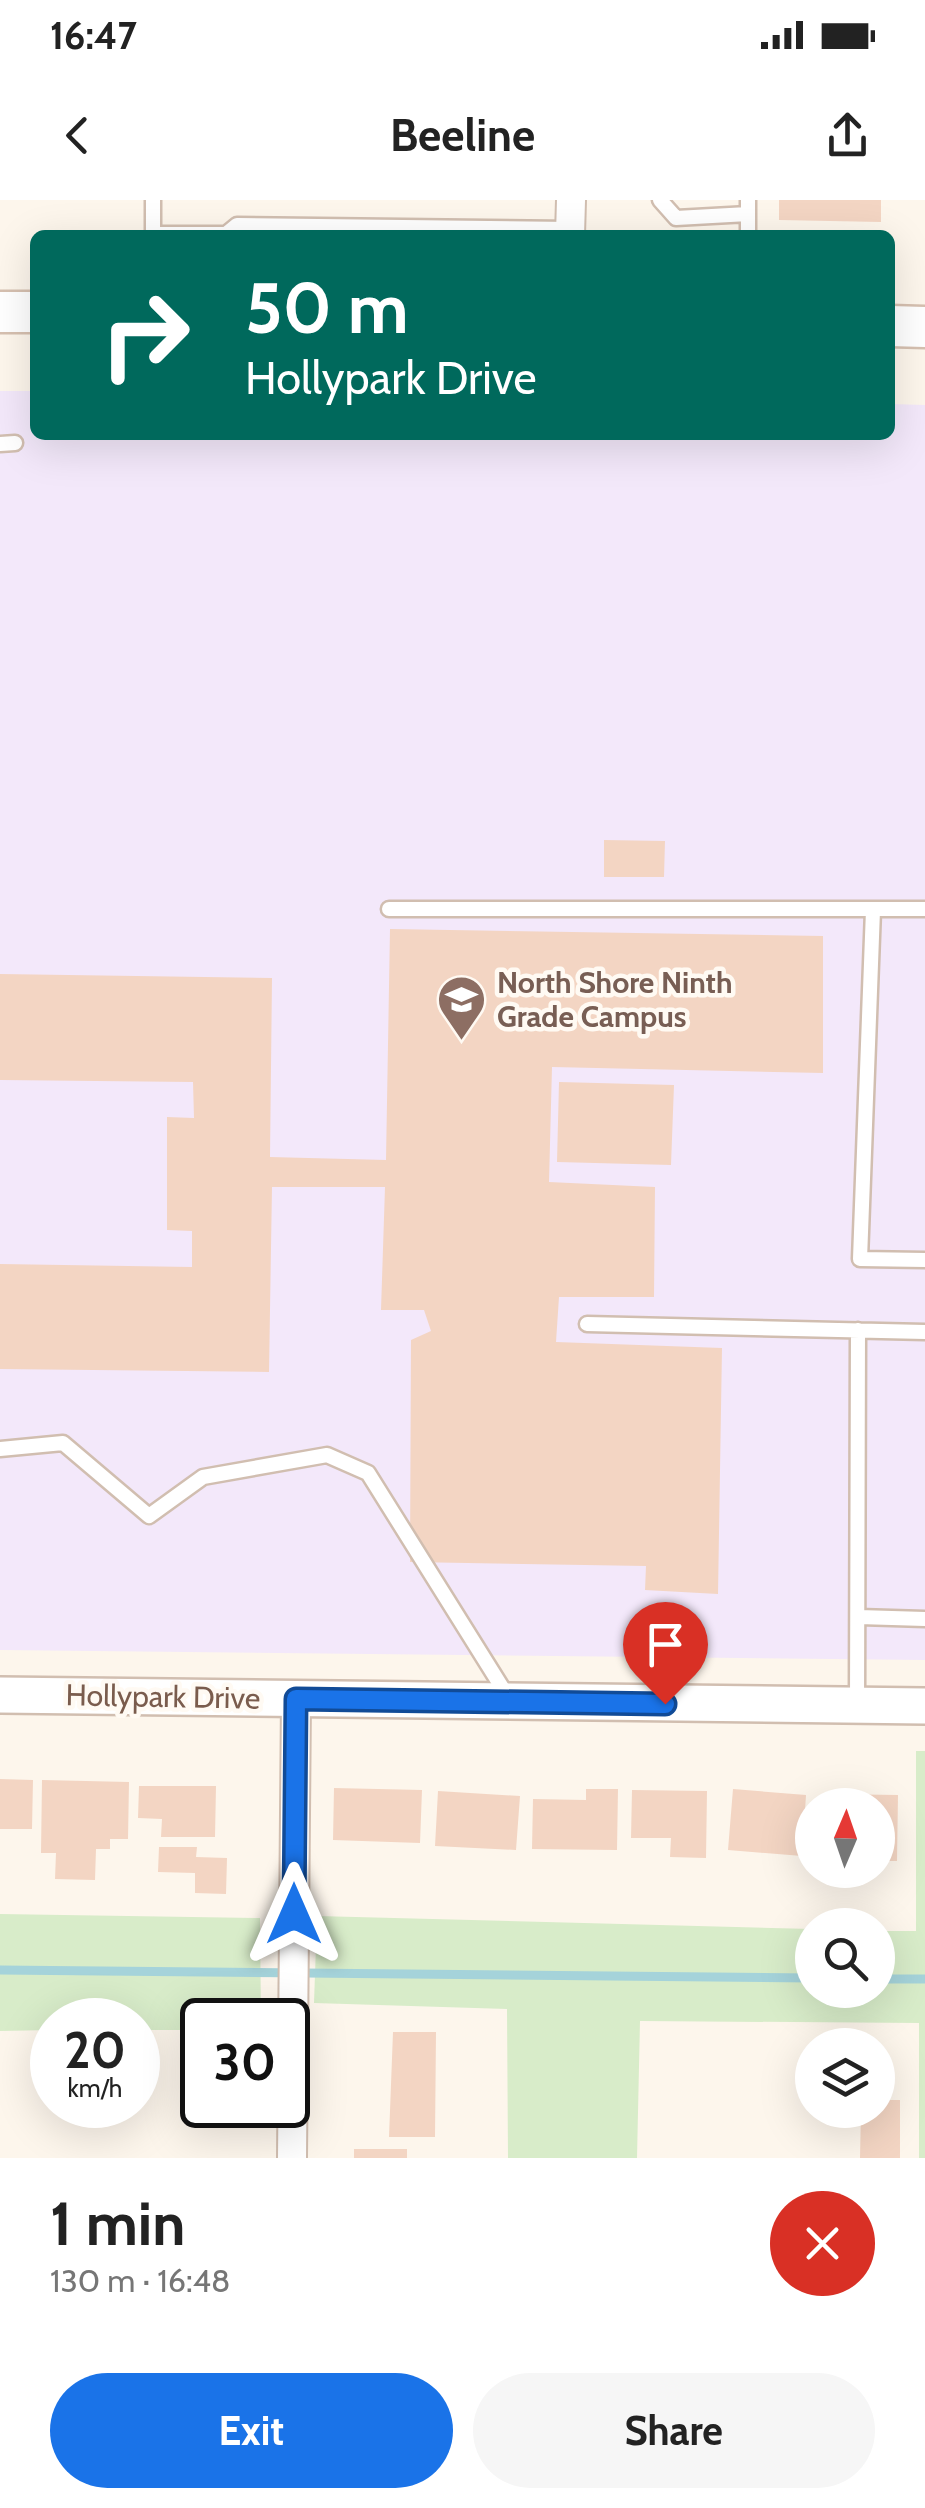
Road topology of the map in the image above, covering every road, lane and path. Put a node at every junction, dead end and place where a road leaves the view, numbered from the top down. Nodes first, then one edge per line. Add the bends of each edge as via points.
1 (153, 200) edge
2 (570, 200) edge
3 (660, 200) edge
4 (748, 207) edge
5 (153, 230) edge
6 (231, 230) edge
7 (475, 230) edge
8 (570, 230) edge
9 (0, 312) edge
10 (30, 312) edge
11 (895, 326) edge
12 (925, 326) edge
13 (390, 909) dead end
14 (873, 910) junction
15 (925, 910) edge
16 (925, 1260) edge
17 (587, 1324) dead end
18 (858, 1330) junction
19 (925, 1332) edge
20 (0, 1449) edge
21 (859, 1617) junction
22 (925, 1619) edge
23 (0, 1696) edge
24 (296, 1699) junction
25 (512, 1702) junction
26 (857, 1706) junction
27 (925, 1706) edge
28 (292, 2158) edge

1 - 5 lane
2 - 8 street
3 - 4 lane via 676,218
6 - 7 lane
9 - 10 main road
11 - 12 main road
13 - 14 lane
14 - 15 lane
14 - 16 lane via 860,1259
17 - 18 lane
18 - 19 lane
18 - 21 lane
20 - 25 lane via 62,1444 150,1516 203,1477 326,1455 368,1472
21 - 22 lane
21 - 26 lane
23 - 24 street, Hollypark Drive
24 - 25 street, Hollypark Drive
24 - 28 street
25 - 26 street, Hollypark Drive
26 - 27 street, Hollypark Drive

